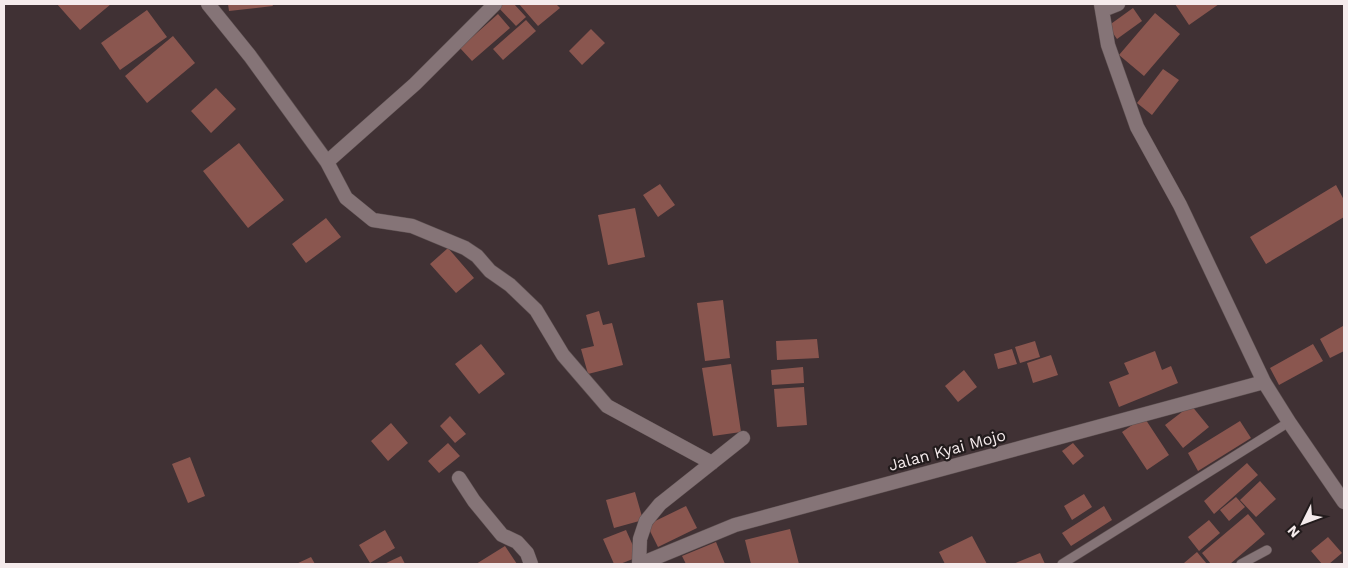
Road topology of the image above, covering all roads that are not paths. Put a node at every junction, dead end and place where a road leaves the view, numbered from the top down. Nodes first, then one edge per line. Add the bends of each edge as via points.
1 (208, 4) edge
2 (495, 4) edge
3 (1118, 4) edge
4 (1102, 7) edge
5 (326, 162) junction
6 (1264, 382) junction
7 (1289, 422) junction
8 (743, 438) dead end
9 (712, 463) junction
10 (459, 478) dead end
11 (1344, 502) edge
12 (1267, 550) dead end
13 (646, 563) edge
14 (532, 564) edge
15 (1062, 564) edge
16 (1241, 564) edge

1 - 5 street via 250,56
2 - 5 street via 415,84
3 - 4 street
4 - 6 street via 1108,45 1138,127 1180,206
5 - 9 street via 346,198 373,220 412,226 477,256 536,310 563,355 607,406
6 - 7 street
6 - 13 street, Jalan Kyai Mojo via 734,525
7 - 11 street
7 - 15 lane
8 - 9 street
9 - 13 street via 660,504 646,521 640,539
10 - 14 street via 502,535 517,542
12 - 16 lane

